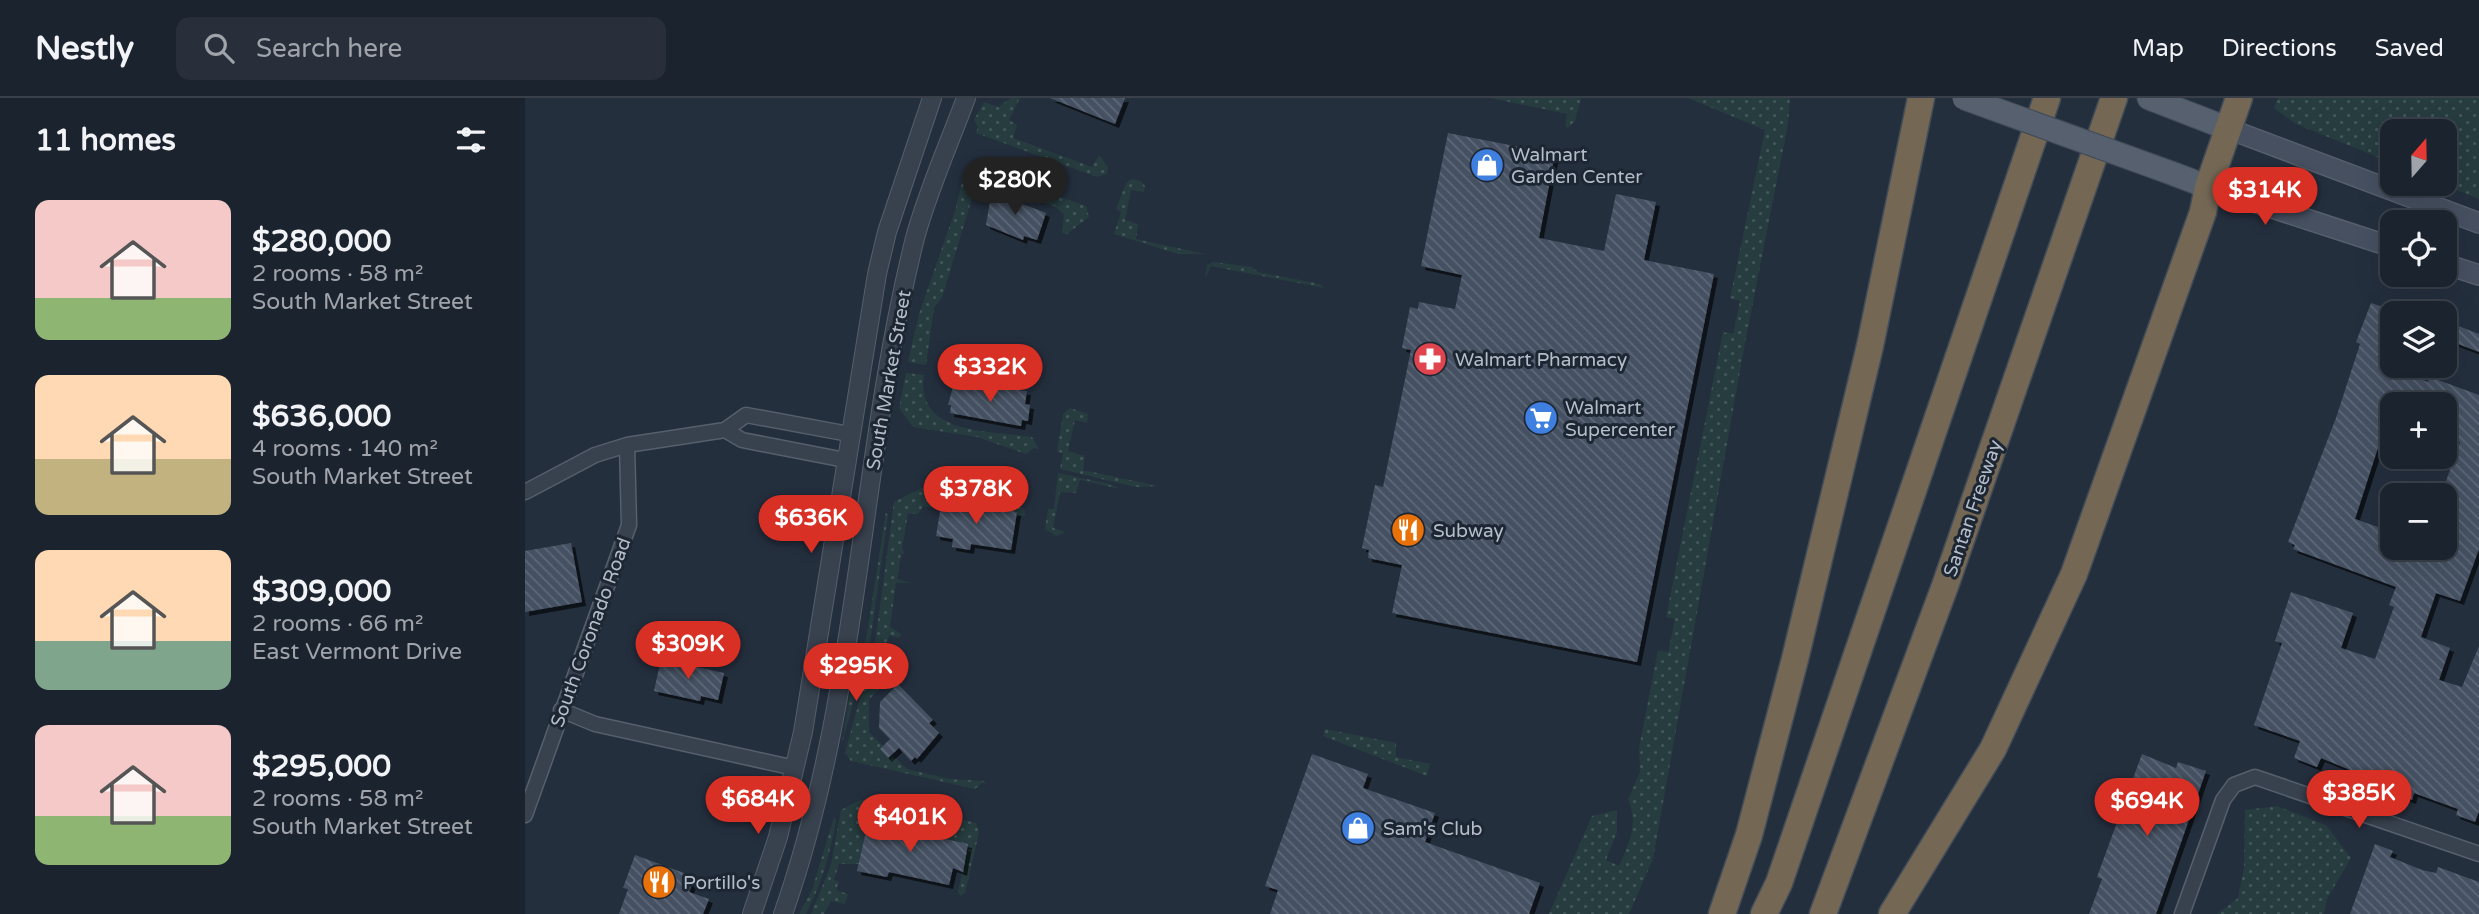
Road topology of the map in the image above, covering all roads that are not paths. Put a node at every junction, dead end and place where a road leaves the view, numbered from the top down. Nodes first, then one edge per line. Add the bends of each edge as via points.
1 (932, 98) edge
2 (966, 98) edge
3 (1921, 98) edge
4 (1963, 98) edge
5 (2047, 98) edge
6 (2114, 98) edge
7 (2149, 98) edge
8 (2239, 98) edge
9 (2229, 129) junction
10 (2208, 187) junction
11 (2479, 223) edge
12 (2380, 243) edge
13 (2457, 268) edge
14 (2479, 275) edge
15 (725, 430) junction
16 (849, 434) junction
17 (627, 445) junction
18 (845, 460) junction
19 (525, 492) edge
20 (561, 710) junction
21 (796, 768) junction
22 (525, 815) edge
23 (2479, 854) edge
24 (752, 914) edge
25 (783, 914) edge
26 (1722, 914) edge
27 (1764, 914) edge
28 (1823, 914) edge
29 (1892, 914) edge
30 (2182, 914) edge

1 - 16 street, South Market Street via 887,232
2 - 25 street, South Market Street via 920,221 899,307 837,704 814,814
3 - 26 highway via 1870,345 1795,659 1752,823
4 - 10 main road, bridge
5 - 27 highway via 1783,870
6 - 28 highway, Santan Freeway via 1945,586
7 - 9 main road
8 - 9 highway
9 - 10 highway
9 - 11 main road
10 - 12 main road
10 - 29 highway via 2074,573 1993,749
13 - 14 main road
15 - 16 street via 746,415
15 - 17 street
15 - 18 street via 742,440
16 - 18 street, South Market Street
17 - 19 street via 595,455
17 - 20 street, South Coronado Road via 629,525
18 - 21 street, South Market Street
20 - 21 street via 595,724
20 - 22 street, South Coronado Road
21 - 24 street, South Market Street
23 - 30 street via 2267,779 2241,780 2223,800

